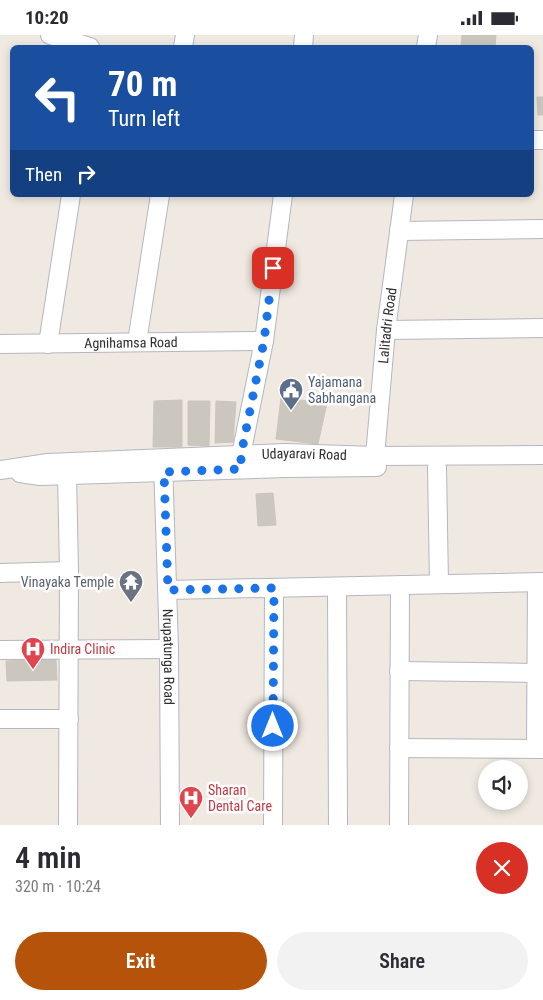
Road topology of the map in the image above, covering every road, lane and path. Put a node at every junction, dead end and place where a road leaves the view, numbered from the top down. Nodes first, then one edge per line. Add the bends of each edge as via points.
1 (50, 35) edge
2 (83, 45) edge
3 (71, 197) edge
4 (160, 197) edge
5 (283, 197) edge
6 (404, 197) edge
7 (543, 229) edge
8 (399, 231) junction
9 (543, 328) edge
10 (386, 330) junction
11 (137, 341) junction
12 (264, 341) junction
13 (0, 344) edge
14 (48, 344) junction
15 (543, 455) edge
16 (375, 456) junction
17 (241, 462) junction
18 (163, 465) junction
19 (437, 467) junction
20 (543, 467) edge
21 (3, 470) edge
22 (67, 475) junction
23 (70, 571) junction
24 (0, 573) edge
25 (540, 582) edge
26 (439, 584) junction
27 (400, 585) junction
28 (337, 587) junction
29 (274, 588) junction
30 (168, 590) junction
31 (170, 649) junction
32 (0, 650) edge
33 (68, 650) junction
34 (399, 671) junction
35 (536, 673) junction
36 (0, 719) edge
37 (68, 719) junction
38 (399, 748) junction
39 (540, 749) edge
40 (68, 825) edge
41 (170, 825) edge
42 (273, 825) edge
43 (338, 825) edge
44 (399, 825) edge

1 - 2 street
3 - 14 street
4 - 11 street
5 - 12 street
6 - 8 street, Lalitadri Road
7 - 8 street
8 - 10 street, Lalitadri Road
9 - 10 street
10 - 16 street, Lalitadri Road
11 - 12 street, Agnihamsa Road
11 - 14 street, Agnihamsa Road
12 - 17 street
13 - 14 street, Agnihamsa Road
15 - 16 street, Udayaravi Road
16 - 17 street, Udayaravi Road via 286,453
17 - 18 street, Udayaravi Road
17 - 19 street, Udayaravi Road
18 - 21 street, Udayaravi Road via 48,463
18 - 22 street, Udayaravi Road
18 - 30 street, Nrupatunga Road
19 - 20 street, Udayaravi Road
19 - 26 street
21 - 22 street, Udayaravi Road via 40,476
22 - 23 street
23 - 24 street
23 - 33 street
25 - 26 street
25 - 35 street
26 - 27 street
27 - 28 street
27 - 34 street
28 - 29 street
28 - 43 street
29 - 30 street
29 - 42 street
30 - 31 street, Nrupatunga Road
31 - 33 street
31 - 41 street, Nrupatunga Road
32 - 33 street
33 - 37 street
34 - 35 street
34 - 38 street
35 - 39 street
36 - 37 street
37 - 40 street
38 - 39 street
38 - 44 street

